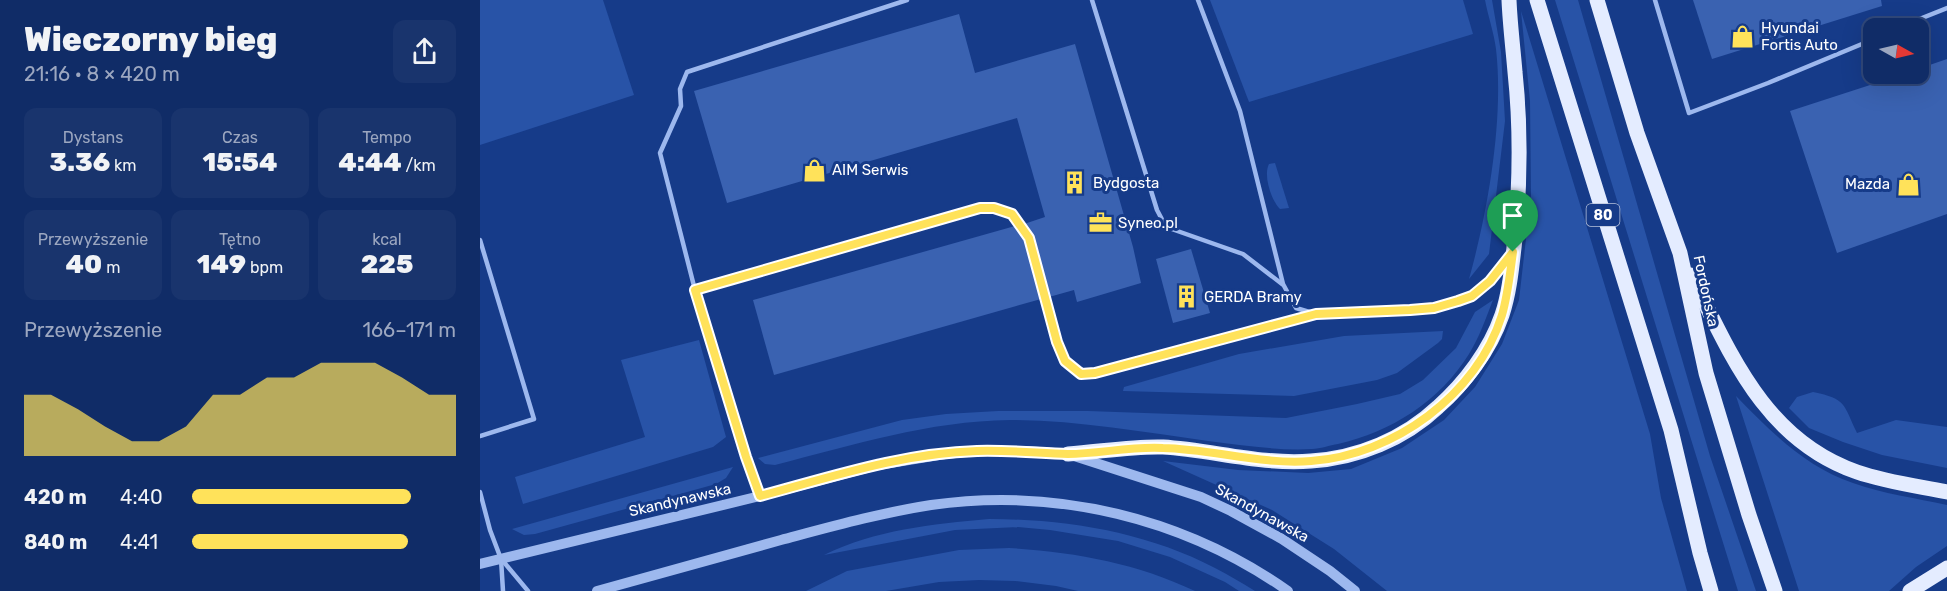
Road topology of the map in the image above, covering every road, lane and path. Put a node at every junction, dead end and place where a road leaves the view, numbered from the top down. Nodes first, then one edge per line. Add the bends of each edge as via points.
1 (907, 0) edge
2 (1092, 0) edge
3 (1197, 0) edge
4 (1509, 0) edge
5 (1537, 0) edge
6 (1597, 0) edge
7 (1655, 0) edge
8 (1947, 8) edge
9 (1922, 18) edge
10 (1863, 44) edge
11 (480, 240) edge
12 (1513, 252) junction
13 (1680, 253) junction
14 (1282, 284) junction
15 (695, 290) junction
16 (1316, 314) junction
17 (480, 435) edge
18 (1068, 454) junction
19 (480, 492) edge
20 (1947, 492) edge
21 (760, 496) junction
22 (501, 559) junction
23 (480, 564) edge
24 (1947, 568) edge
25 (502, 591) edge
26 (528, 591) edge
27 (597, 591) edge
28 (1288, 591) edge
29 (1355, 591) edge
30 (1711, 591) edge
31 (1775, 591) edge
32 (1910, 591) edge

1 - 15 lane via 687,72 680,89 681,106 660,153
2 - 14 lane via 1157,210 1166,227 1243,254
3 - 14 lane via 1240,111
4 - 12 main road via 1519,155
5 - 30 main road, 80 via 1671,430
6 - 13 main road, Fordońska via 1637,132
7 - 10 lane via 1689,113
8 - 9 lane
11 - 17 lane via 534,419
12 - 16 lane via 1472,296 1434,308
12 - 18 main road via 1502,316 1476,365 1432,413 1390,441 1368,450 1312,461 1162,447
13 - 20 main road via 1740,370 1766,408 1793,435 1856,472
13 - 31 main road, Fordońska via 1708,383
14 - 16 lane via 1296,308
15 - 16 lane via 980,208 994,208 1012,214 1029,238 1057,342 1065,361 1081,374
15 - 21 lane
18 - 21 street, Skandynawska via 999,450 926,456
18 - 29 street, Skandynawska via 1182,490 1231,511 1282,539
19 - 22 lane
21 - 22 street, Skandynawska
22 - 23 street, Skandynawska
22 - 25 lane
22 - 26 lane
24 - 32 main road
27 - 28 street via 872,516 990,500 1046,501 1139,519 1193,537

